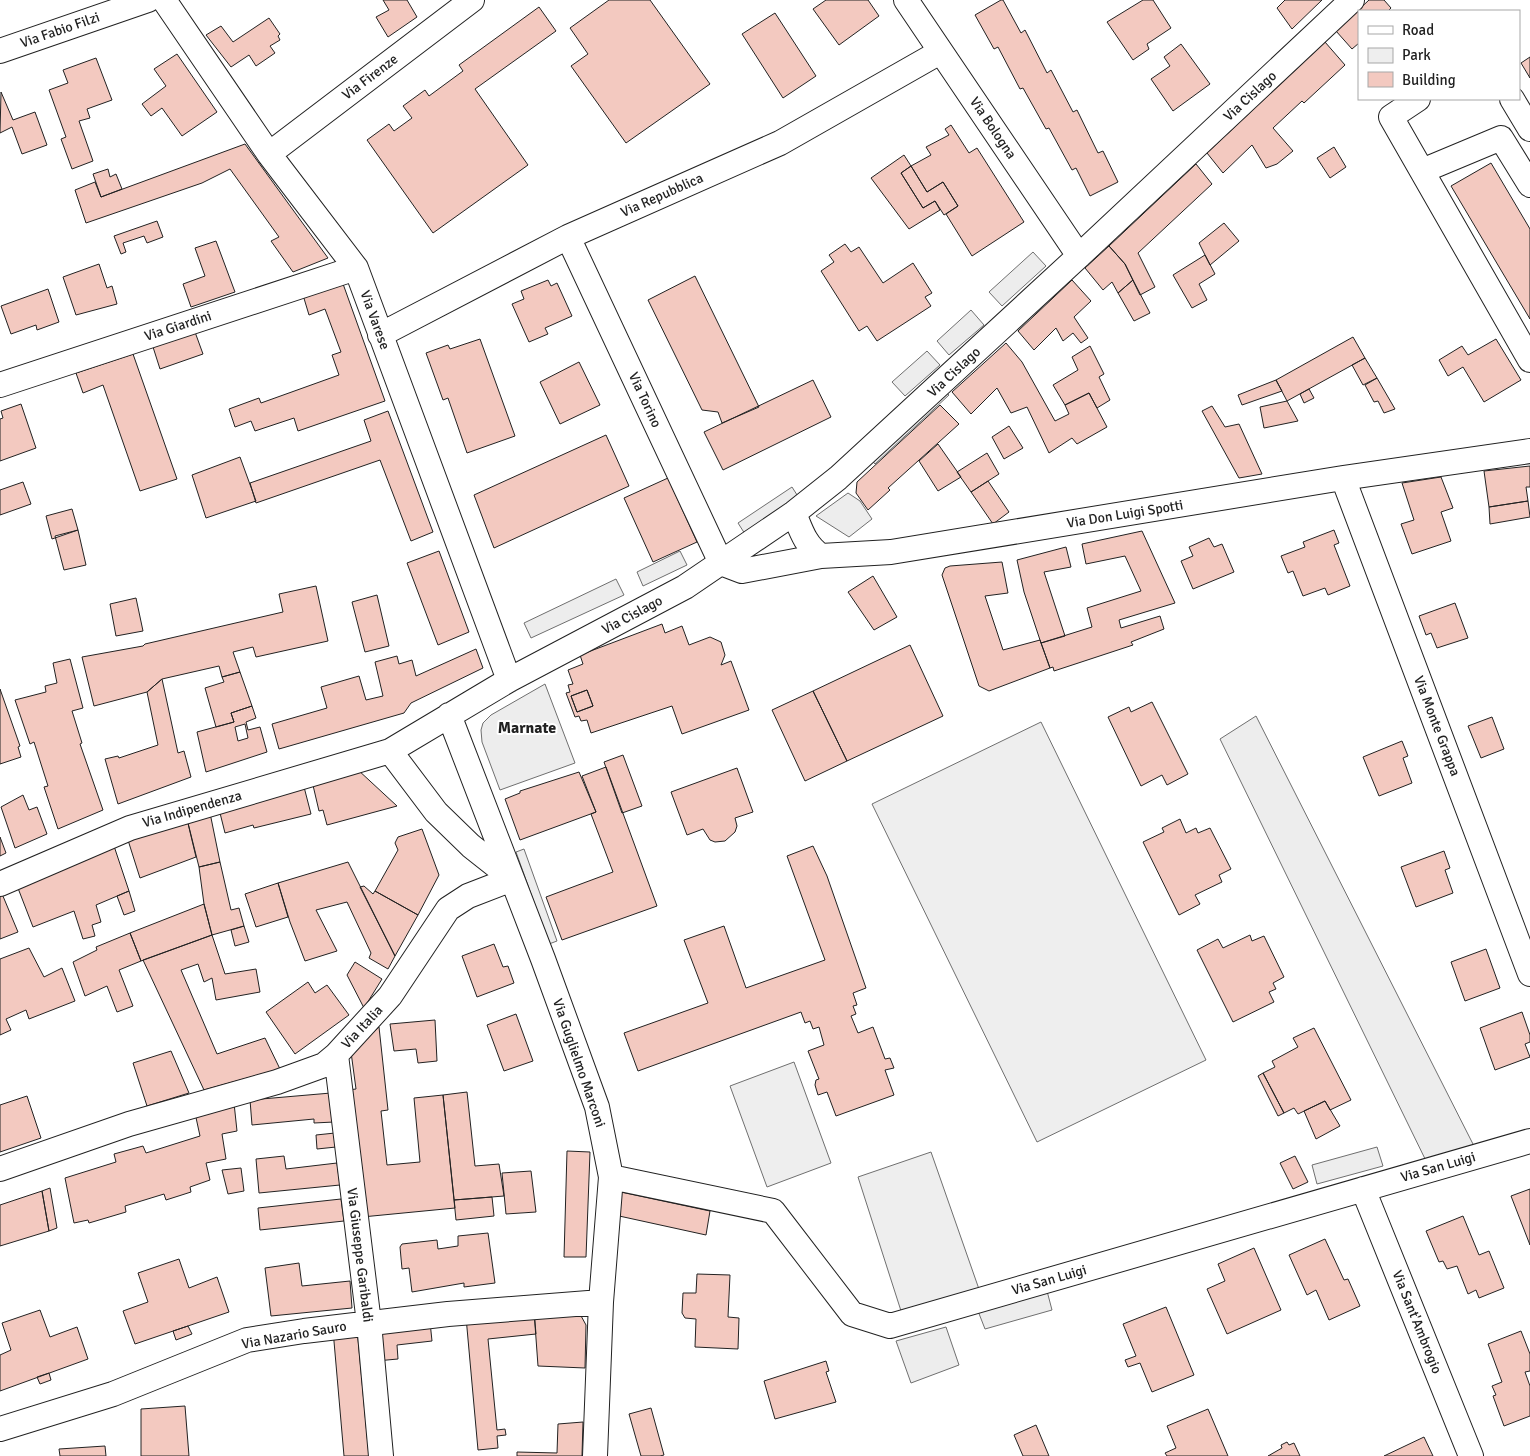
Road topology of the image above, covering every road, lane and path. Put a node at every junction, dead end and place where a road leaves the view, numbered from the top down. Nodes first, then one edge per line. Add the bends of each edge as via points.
1 (148, 0) edge
2 (164, 0) edge
3 (472, 0) edge
4 (906, 0) edge
5 (1352, 0) edge
6 (0, 51) edge
7 (940, 52) junction
8 (1416, 100) edge
9 (1513, 100) edge
10 (1530, 128) edge
11 (269, 154) junction
12 (1422, 171) junction
13 (1530, 185) edge
14 (568, 237) junction
15 (1080, 256) junction
16 (356, 268) junction
17 (380, 335) junction
18 (1530, 360) edge
19 (0, 385) edge
20 (1530, 451) edge
21 (1343, 478) junction
22 (794, 513) junction
23 (821, 556) junction
24 (722, 563) junction
25 (509, 680) junction
26 (449, 716) junction
27 (390, 751) junction
28 (482, 802) junction
29 (443, 819) junction
30 (512, 879) junction
31 (0, 884) edge
32 (1530, 974) edge
33 (336, 1055) junction
34 (1530, 1140) edge
35 (0, 1169) edge
36 (611, 1177) junction
37 (1363, 1189) junction
38 (601, 1302) junction
39 (369, 1323) junction
40 (0, 1429) edge
41 (381, 1456) edge
42 (595, 1456) edge
43 (1470, 1456) edge

1 - 6 street, Via Fabio Filzi
2 - 11 street, Via Varese
3 - 11 street, Via Firenze
4 - 7 street, Via Bologna
5 - 15 street, Via Cislago
7 - 14 street, Via Repubblica via 780,143
7 - 15 street, Via Bologna
8 - 12 street via 1391,117
9 - 10 street
11 - 16 street, Via Varese
12 - 13 street via 1501,138
12 - 18 street
14 - 17 street, Via Repubblica
14 - 24 street, Via Torino
15 - 22 street, Via Cislago via 852,466
16 - 17 street, Via Varese
16 - 19 street, Via Giardini
17 - 25 street, Via Varese
20 - 21 street, Via Don Luigi Spotti
21 - 23 street, Via Don Luigi Spotti via 890,552
21 - 32 street, Via Monte Grappa
22 - 23 street via 805,541
22 - 24 street, Via Cislago
23 - 24 street, Via Don Luigi Spotti via 742,571
24 - 25 street, Via Cislago via 685,587
25 - 26 street, Via Cislago
26 - 27 street, Via Indipendenza
26 - 28 street, Via Guglielmo Marconi
27 - 29 street
27 - 31 street, Via Indipendenza via 130,828
28 - 29 street via 463,818 455,821
28 - 30 street, Via Guglielmo Marconi
29 - 30 street
30 - 33 street, Via Italia via 468,896 448,909 390,996
30 - 36 street, Via Guglielmo Marconi via 597,1107
33 - 35 street, Via Italia via 324,1065 297,1076 130,1124
33 - 39 street, Via Giuseppe Garibaldi
34 - 37 street, Via San Luigi
36 - 37 street, Via San Luigi via 773,1211 852,1314 890,1326
36 - 38 street, Via Guglielmo Marconi
37 - 43 street, Via Sant'Ambrogio
38 - 39 street, Via Nazario Sauro
38 - 42 street, Via Guglielmo Marconi
39 - 40 street, Via Nazario Sauro via 246,1340 113,1394
39 - 41 street, Via Giuseppe Garibaldi

